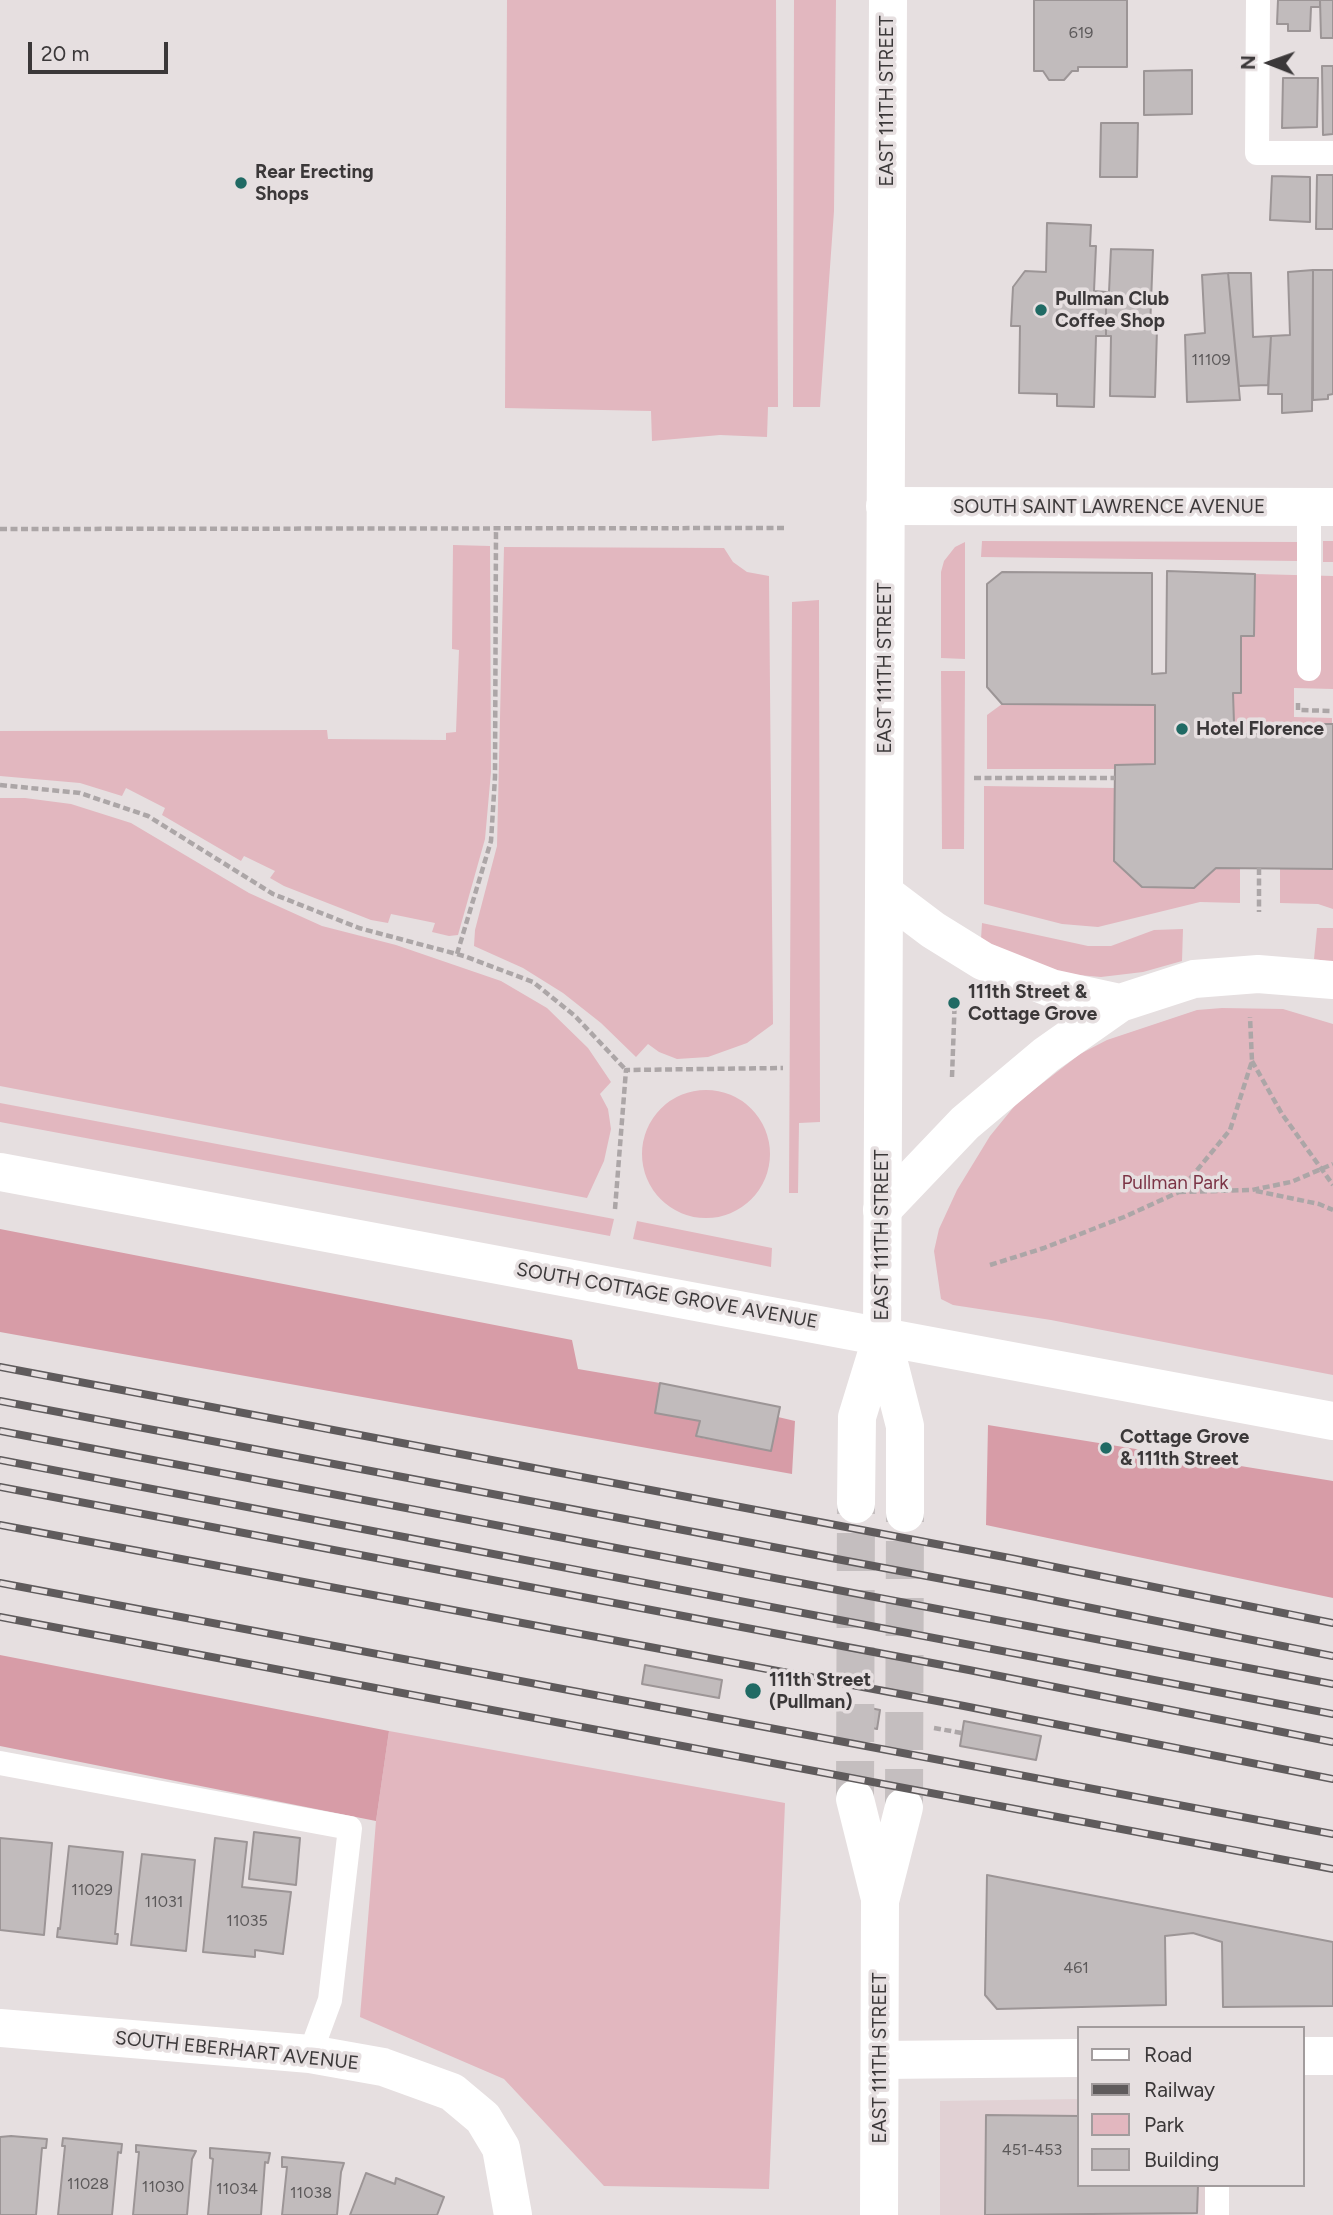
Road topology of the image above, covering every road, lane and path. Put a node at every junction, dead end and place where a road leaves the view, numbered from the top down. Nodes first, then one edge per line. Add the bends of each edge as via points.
1 (888, 0) edge
2 (1258, 0) edge
3 (1333, 153) edge
4 (885, 506) junction
5 (1321, 507) edge
6 (784, 528) dead end
7 (0, 529) edge
8 (496, 529) junction
9 (1309, 669) dead end
10 (1307, 711) dead end
11 (1333, 711) edge
12 (974, 778) dead end
13 (1115, 778) dead end
14 (0, 785) edge
15 (1259, 868) dead end
16 (884, 893) junction
17 (1259, 912) dead end
18 (457, 954) junction
19 (1333, 980) edge
20 (955, 989) dead end
21 (1120, 1003) junction
22 (1250, 1009) dead end
23 (1252, 1061) junction
24 (783, 1068) dead end
25 (626, 1070) junction
26 (952, 1081) dead end
27 (1333, 1164) edge
28 (1321, 1171) junction
29 (0, 1172) edge
30 (1333, 1185) edge
31 (1252, 1190) junction
32 (1179, 1192) junction
33 (615, 1209) dead end
34 (882, 1210) junction
35 (1333, 1210) edge
36 (990, 1265) dead end
37 (882, 1336) junction
38 (1333, 1422) edge
39 (856, 1504) tunnel mouth
40 (905, 1513) tunnel mouth
41 (934, 1728) dead end
42 (962, 1733) dead end
43 (0, 1763) edge
44 (855, 1799) tunnel mouth
45 (904, 1807) tunnel mouth
46 (880, 1901) junction
47 (0, 2028) edge
48 (310, 2054) junction
49 (1305, 2056) edge
50 (1333, 2056) edge
51 (1078, 2058) edge
52 (880, 2060) junction
53 (1217, 2187) edge
54 (513, 2215) edge
55 (879, 2215) edge
56 (1217, 2215) edge

1 - 4 street, EAST 111TH STREET
2 - 3 lane via 1257,153
4 - 5 street, SOUTH SAINT LAWRENCE AVENUE
4 - 16 street, EAST 111TH STREET
5 - 9 lane
6 - 8 path
7 - 8 path
8 - 18 path via 491,841
10 - 11 path
12 - 13 path
14 - 18 path via 80,793 148,816 273,894 359,928
15 - 17 path
16 - 21 street via 983,961 1051,988
16 - 34 street, EAST 111TH STREET
18 - 25 path via 533,982 575,1016
19 - 21 street via 1258,974 1194,979
20 - 26 path
21 - 34 street via 1046,1055 965,1123
22 - 23 path
23 - 28 path
23 - 32 path via 1230,1130
24 - 25 path
25 - 33 path
27 - 28 path
28 - 30 path
28 - 31 path
29 - 37 street, SOUTH COTTAGE GROVE AVENUE
31 - 32 path
31 - 35 path
32 - 36 path via 1101,1226
34 - 37 street, EAST 111TH STREET
37 - 38 street, SOUTH COTTAGE GROVE AVENUE
37 - 39 street, EAST 111TH STREET via 857,1417
37 - 40 street, EAST 111TH STREET via 905,1426
41 - 42 path
43 - 48 lane via 350,1828 330,2000
44 - 46 street, EAST 111TH STREET
45 - 46 street, EAST 111TH STREET
46 - 52 street, EAST 111TH STREET
47 - 48 street, SOUTH EBERHART AVENUE
48 - 54 street, SOUTH EBERHART AVENUE via 383,2067 452,2092 482,2118 501,2148
49 - 50 street
51 - 52 street
52 - 55 street, EAST 111TH STREET
53 - 56 lane

